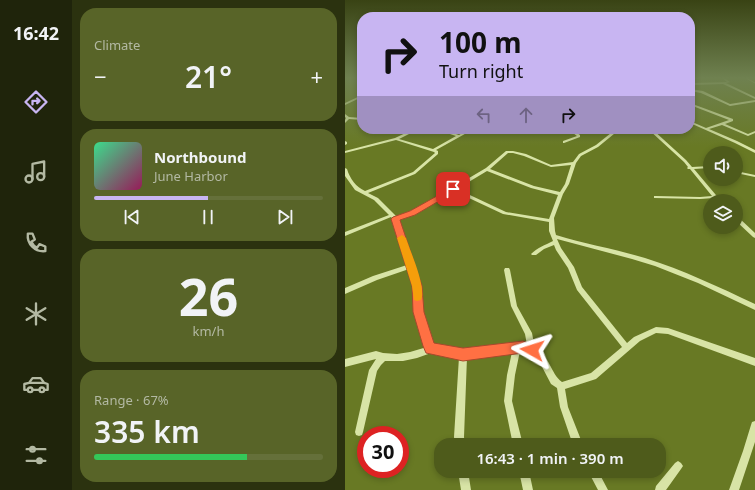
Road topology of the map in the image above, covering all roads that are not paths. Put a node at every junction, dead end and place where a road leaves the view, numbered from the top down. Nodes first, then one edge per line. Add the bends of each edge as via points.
1 (721, 101) edge
2 (747, 101) edge
3 (695, 106) edge
4 (346, 116) edge
5 (357, 118) edge
6 (345, 122) edge
7 (695, 124) edge
8 (723, 124) junction
9 (706, 129) junction
10 (755, 132) edge
11 (406, 134) edge
12 (453, 134) edge
13 (463, 134) edge
14 (576, 134) edge
15 (612, 134) edge
16 (655, 134) edge
17 (748, 135) junction
18 (459, 136) junction
19 (755, 138) edge
20 (396, 139) junction
21 (564, 142) dead end
22 (433, 150) junction
23 (755, 151) edge
24 (345, 152) edge
25 (574, 163) junction
26 (703, 167) edge
27 (689, 168) junction
28 (345, 169) edge
29 (487, 169) junction
30 (743, 173) edge
31 (755, 176) edge
32 (453, 189) junction
33 (365, 193) junction
34 (561, 194) junction
35 (712, 194) edge
36 (656, 197) dead end
37 (703, 198) edge
38 (394, 217) junction
39 (551, 221) junction
40 (743, 225) edge
41 (345, 234) edge
42 (755, 236) edge
43 (555, 239) junction
44 (534, 254) dead end
45 (411, 266) junction
46 (507, 270) dead end
47 (345, 291) edge
48 (755, 307) edge
49 (431, 348) junction
50 (517, 348) junction
51 (627, 348) junction
52 (532, 350) junction
53 (463, 354) junction
54 (382, 359) junction
55 (755, 362) edge
56 (345, 363) edge
57 (561, 386) junction
58 (755, 425) edge
59 (360, 426) edge
60 (459, 438) edge
61 (516, 438) edge
62 (575, 438) edge
63 (678, 466) dead end
64 (464, 478) edge
65 (525, 478) edge
66 (597, 478) edge
67 (466, 490) edge
68 (528, 490) edge
69 (603, 490) edge
70 (661, 490) edge
71 (734, 490) edge

1 - 2 street via 730,105
3 - 8 street via 732,120
4 - 5 street
4 - 6 street
7 - 9 street
8 - 9 street
8 - 17 street
9 - 23 street
10 - 17 street
11 - 20 street
12 - 18 street
13 - 18 street
14 - 21 street via 579,136
15 - 25 street via 580,155
16 - 27 street via 685,161
17 - 19 street
18 - 22 street
20 - 22 street
20 - 24 street
22 - 33 street via 437,153 414,173
25 - 29 street via 551,166 525,155 510,152
25 - 34 street
26 - 27 street
27 - 35 street
28 - 33 street via 351,183
29 - 32 street
29 - 34 street via 522,183
30 - 31 street
32 - 38 street via 417,210
32 - 39 street via 505,212
33 - 38 street via 376,199
34 - 39 street
36 - 37 street
38 - 41 street
38 - 45 street
39 - 43 street
40 - 42 street
43 - 44 street
43 - 48 street via 641,259 677,271
43 - 51 street via 561,254 571,267 579,288
45 - 47 street
45 - 49 street via 417,286 419,312
46 - 52 street via 515,306 528,333
49 - 53 street
49 - 54 street via 410,357
50 - 52 street
50 - 53 street
50 - 61 street via 508,401
51 - 55 street via 637,339 655,330 668,331
51 - 57 street via 593,376
52 - 57 street via 543,360 552,377
53 - 60 street
54 - 56 street via 376,355
54 - 59 street via 373,370
57 - 62 street via 564,407
58 - 71 street
63 - 70 street
64 - 67 street
65 - 68 street
66 - 69 street

